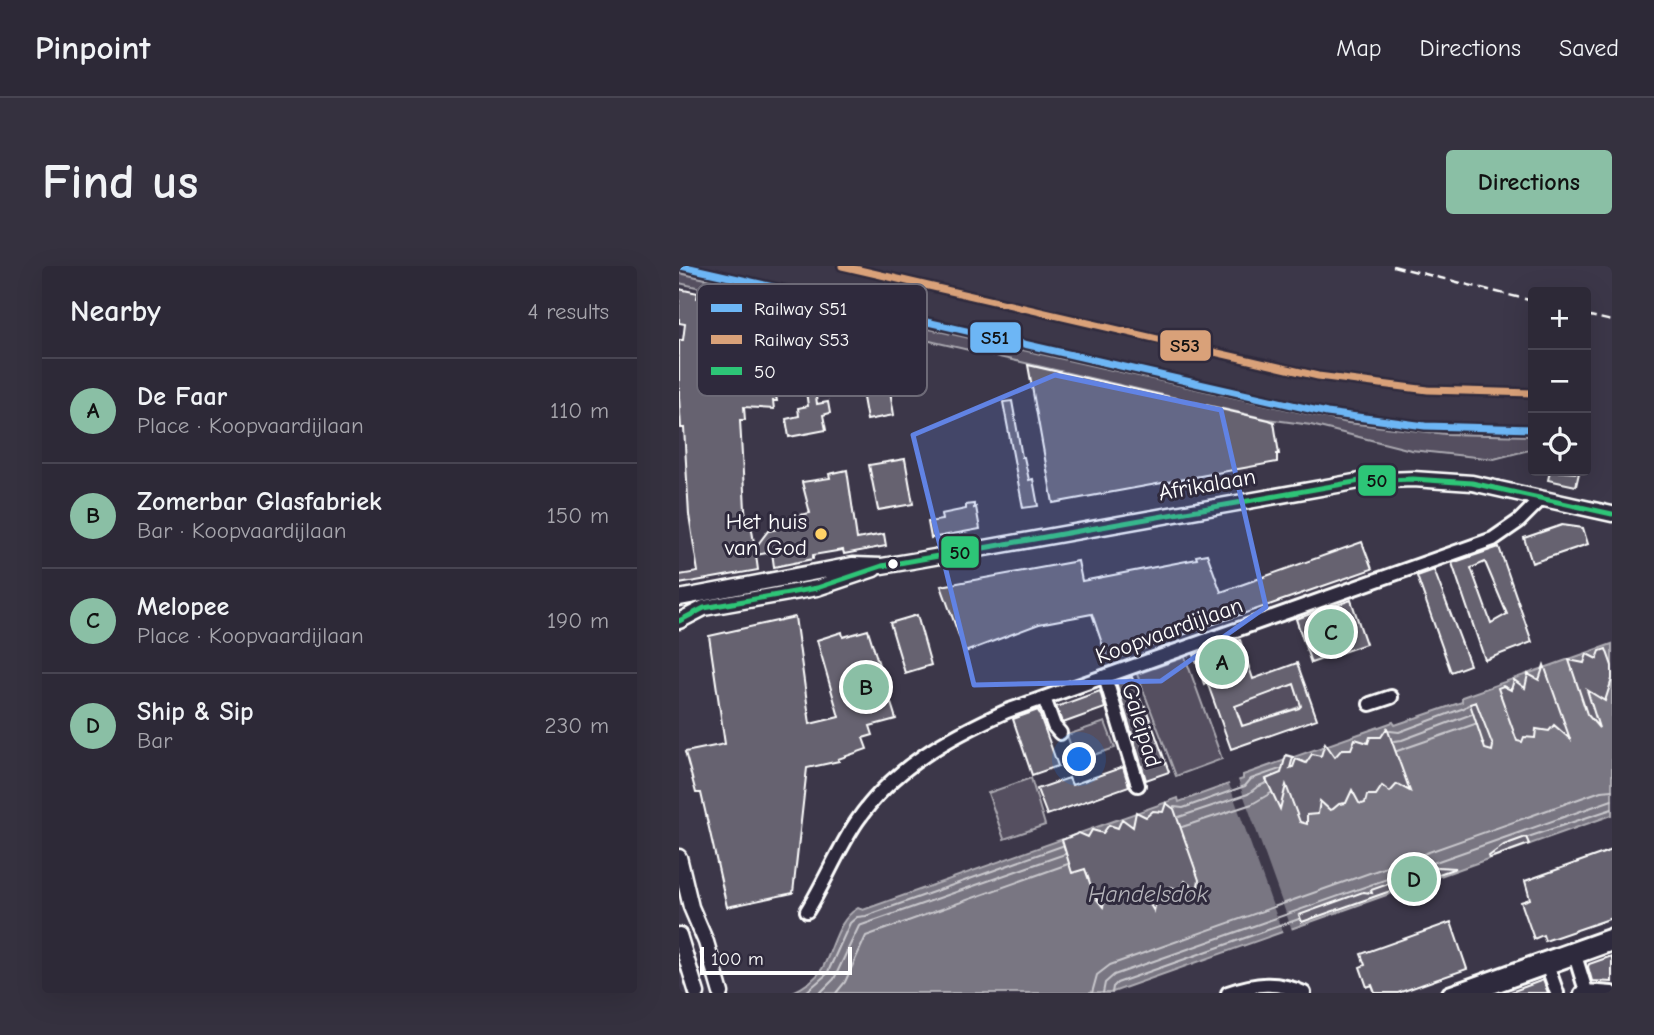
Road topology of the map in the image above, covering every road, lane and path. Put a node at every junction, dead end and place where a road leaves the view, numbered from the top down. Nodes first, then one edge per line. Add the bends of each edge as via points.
1 (1541, 499) junction
2 (1612, 514) edge
3 (882, 566) junction
4 (679, 598) edge
5 (679, 621) edge
6 (1105, 677) junction
7 (1391, 697) dead end
8 (1044, 698) junction
9 (1370, 704) dead end
10 (1060, 733) dead end
11 (1138, 785) dead end
12 (679, 857) edge
13 (807, 911) dead end
14 (1612, 935) edge
15 (681, 942) edge
16 (1612, 944) edge
17 (1574, 953) junction
18 (1546, 963) junction
19 (1511, 976) junction
20 (1583, 992) edge
21 (697, 993) edge
22 (721, 993) edge
23 (1228, 993) edge
24 (1304, 993) edge
25 (1449, 993) edge
26 (1475, 993) edge
27 (1557, 993) edge
28 (1612, 993) edge

1 - 2 main road
1 - 3 main road, Afrikalaan via 1439,479 1360,481
1 - 6 street, Koopvaardijlaan via 1493,539
3 - 4 main road, Afrikalaan via 853,565
3 - 5 main road, Afrikalaan via 817,588 703,608
6 - 8 street, Koopvaardijlaan
6 - 11 street, Galeipad
7 - 9 street
8 - 10 street
8 - 13 street, Koopvaardijlaan via 944,741 890,782 856,822
12 - 22 main road
14 - 17 street
15 - 21 main road
16 - 17 street
17 - 18 street
17 - 20 street
18 - 19 street
18 - 27 street
19 - 25 street
19 - 26 street
20 - 28 street
23 - 24 street via 1263,984

